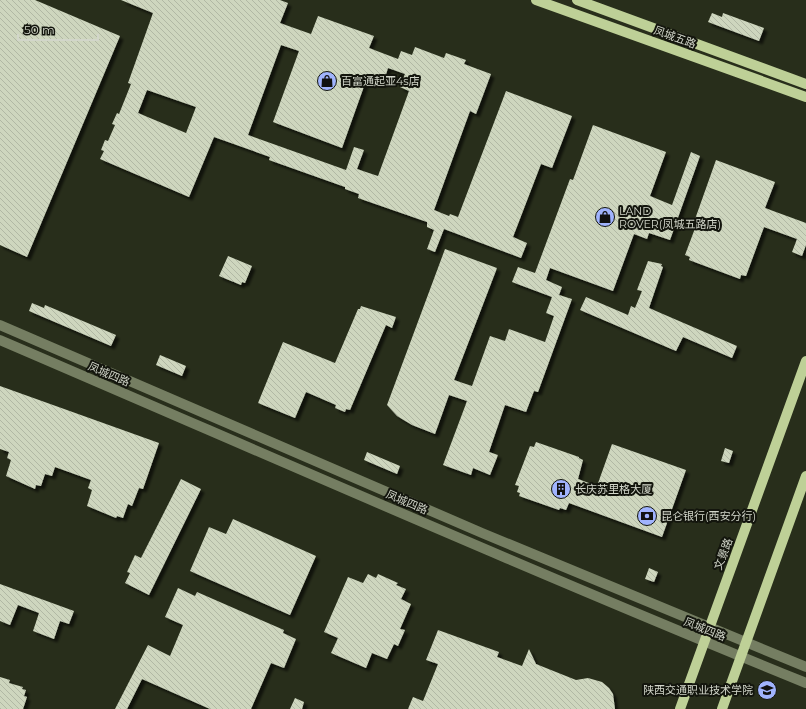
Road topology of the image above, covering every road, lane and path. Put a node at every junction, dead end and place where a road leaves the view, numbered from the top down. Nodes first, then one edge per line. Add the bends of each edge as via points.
1 (537, 0) edge
2 (578, 0) edge
3 (806, 84) edge
4 (806, 97) edge
5 (0, 325) edge
6 (0, 340) edge
7 (806, 362) edge
8 (806, 476) edge
9 (709, 628) junction
10 (704, 642) junction
11 (746, 643) junction
12 (741, 656) junction
13 (806, 667) edge
14 (806, 683) edge
15 (680, 709) edge
16 (722, 709) edge

1 - 4 main road, 凤城五路
2 - 3 main road, 凤城五路
5 - 9 street, 凤城四路
6 - 10 street, 凤城四路
7 - 9 main road, 文景路
8 - 11 main road
9 - 10 main road, 文景路
9 - 11 street, 凤城四路
10 - 12 street, 凤城四路
10 - 15 main road, 文景路
11 - 12 main road
11 - 13 street, 凤城四路
12 - 14 street, 凤城四路
12 - 16 main road

